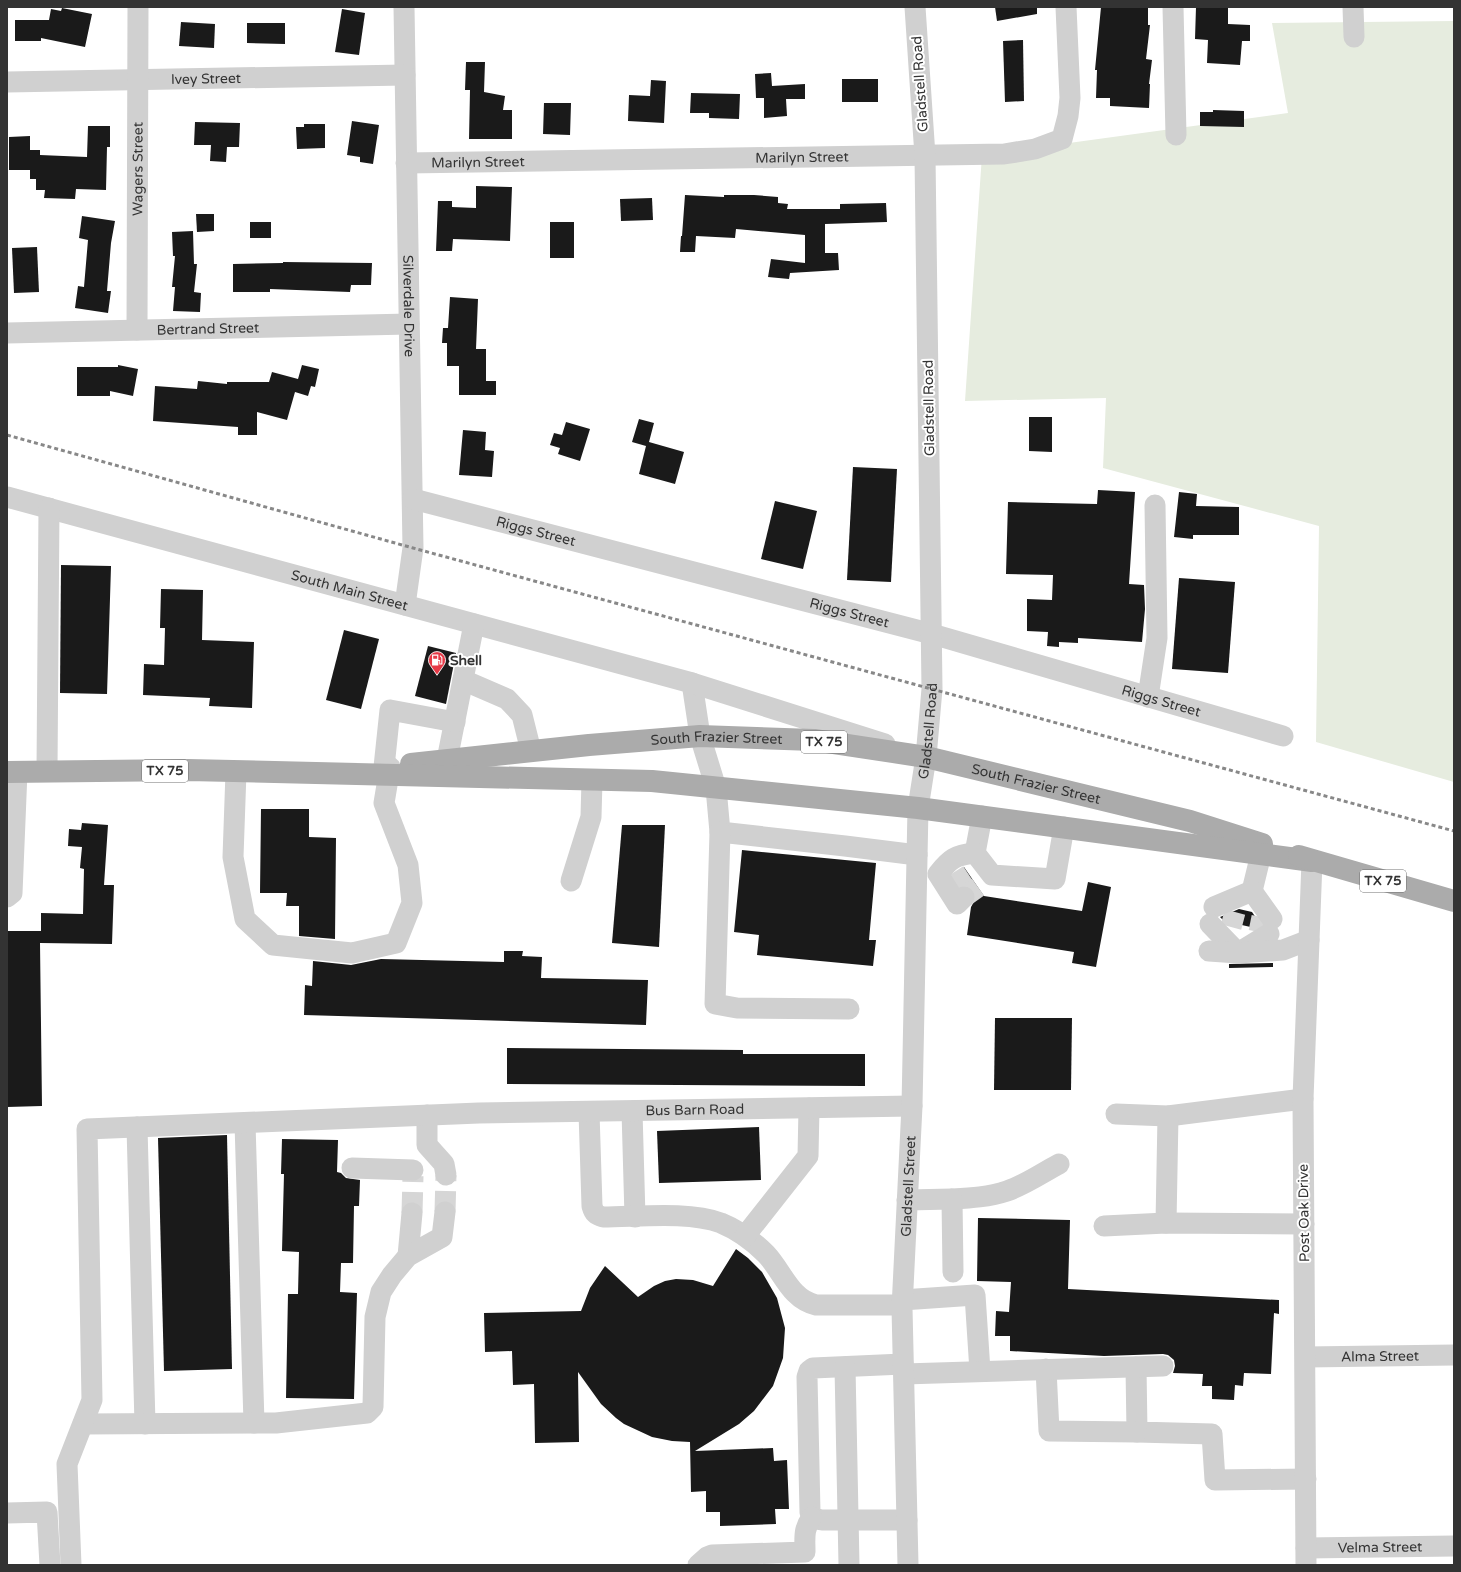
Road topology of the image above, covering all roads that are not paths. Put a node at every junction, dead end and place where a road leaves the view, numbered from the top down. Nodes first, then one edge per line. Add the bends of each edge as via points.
1 (138, 7) edge
2 (404, 7) edge
3 (915, 7) edge
4 (1066, 7) edge
5 (1173, 7) edge
6 (1353, 7) edge
7 (1354, 37) dead end
8 (406, 75) junction
9 (139, 80) junction
10 (7, 82) edge
11 (1176, 135) dead end
12 (925, 156) junction
13 (406, 163) junction
14 (409, 324) junction
15 (137, 330) junction
16 (7, 333) edge
17 (413, 499) junction
18 (8, 503) edge
19 (1155, 505) dead end
20 (49, 508) junction
21 (405, 605) junction
22 (474, 624) junction
23 (932, 634) junction
24 (463, 680) junction
25 (692, 683) junction
26 (1148, 697) junction
27 (455, 722) junction
28 (700, 736) junction
29 (1283, 736) dead end
30 (531, 751) junction
31 (926, 757) junction
32 (447, 760) junction
33 (388, 770) junction
34 (12, 772) edge
35 (47, 772) junction
36 (236, 772) junction
37 (592, 780) junction
38 (716, 788) junction
39 (918, 808) junction
40 (982, 816) junction
41 (1064, 827) junction
42 (720, 832) junction
43 (1261, 854) junction
44 (917, 855) junction
45 (1312, 861) junction
46 (971, 878) junction
47 (572, 881) dead end
48 (1252, 891) junction
49 (7, 897) edge
50 (915, 901) junction
51 (1454, 901) edge
52 (1241, 921) junction
53 (1309, 940) junction
54 (1209, 951) dead end
55 (1238, 953) junction
56 (849, 1009) dead end
57 (1303, 1099) junction
58 (912, 1106) junction
59 (809, 1108) junction
60 (632, 1111) junction
61 (589, 1112) junction
62 (1116, 1114) dead end
63 (427, 1115) junction
64 (1168, 1116) junction
65 (245, 1123) junction
66 (136, 1127) junction
67 (427, 1144) junction
68 (1059, 1164) dead end
69 (352, 1168) dead end
70 (446, 1175) tunnel mouth
71 (952, 1199) junction
72 (906, 1200) junction
73 (445, 1212) tunnel mouth
74 (412, 1213) tunnel mouth
75 (635, 1217) junction
76 (1166, 1223) junction
77 (1304, 1224) junction
78 (1104, 1226) dead end
79 (745, 1236) junction
80 (408, 1256) junction
81 (953, 1272) dead end
82 (902, 1302) junction
83 (1454, 1355) edge
84 (1306, 1357) junction
85 (1163, 1366) dead end
86 (845, 1367) junction
87 (1136, 1367) junction
88 (903, 1369) junction
89 (1046, 1369) junction
90 (980, 1371) junction
91 (254, 1423) junction
92 (83, 1424) junction
93 (145, 1424) junction
94 (1136, 1432) junction
95 (1306, 1479) junction
96 (7, 1513) edge
97 (812, 1517) junction
98 (849, 1520) junction
99 (907, 1520) junction
100 (1454, 1546) edge
101 (1306, 1556) edge
102 (805, 1559) edge
103 (50, 1565) edge
104 (71, 1565) edge
105 (698, 1565) edge
106 (849, 1565) edge
107 (908, 1565) edge

1 - 9 street, Wagers Street
2 - 8 street, Silverdale Drive
3 - 12 street, Gladstell Road
4 - 12 street, Marilyn Street via 1070,98 1062,139 1035,149 1004,154
5 - 11 street
6 - 7 street
8 - 9 street, Ivey Street
8 - 13 street, Silverdale Drive
9 - 10 street, Ivey Street
9 - 15 street, Wagers Street
12 - 13 street, Marilyn Street
12 - 23 street, Gladstell Road
13 - 14 street, Silverdale Drive
14 - 15 street, Bertrand Street
14 - 17 street, Silverdale Drive
15 - 16 street, Bertrand Street
17 - 21 street, Silverdale Drive via 413,548
17 - 23 street, Riggs Street
18 - 20 street, South Main Street
19 - 26 street via 1157,638
20 - 21 street, South Main Street
20 - 35 street
21 - 22 street, South Main Street
22 - 24 street
22 - 25 street, South Main Street
23 - 26 street, Riggs Street
23 - 31 street, Gladstell Road via 932,689
24 - 27 street
24 - 30 street via 507,699 522,715
25 - 28 street
25 - 31 street, South Main Street
26 - 29 street, Riggs Street
27 - 32 street
27 - 33 street via 390,710
28 - 30 main road, South Frazier Street / TX 75
28 - 31 main road, South Frazier Street / TX 75 via 814,740
28 - 38 street
30 - 32 main road, South Frazier Street / TX 75
31 - 39 street, Gladstell Road
31 - 45 main road, South Frazier Street / TX 75 via 1190,821
32 - 33 main road, South Frazier Street / TX 75
33 - 36 main road, South Frazier Street / TX 75 via 324,774
33 - 36 street via 384,802 408,865 412,902 396,942 352,953 273,945 245,919 233,857
33 - 37 main road, South Frazier Street / TX 75
34 - 35 main road, South Frazier Street / TX 75
34 - 49 street via 12,894
35 - 36 main road, South Frazier Street / TX 75
37 - 38 main road, South Frazier Street / TX 75 via 652,781
37 - 47 street via 591,817
38 - 39 main road, South Frazier Street / TX 75
38 - 42 street
39 - 40 main road, South Frazier Street / TX 75
39 - 44 street, Gladstell Street
40 - 41 main road, South Frazier Street / TX 75
40 - 46 street
41 - 43 main road, South Frazier Street / TX 75
41 - 46 street via 1055,880
42 - 44 street
42 - 56 street via 715,1004 737,1008
43 - 45 main road, South Frazier Street / TX 75
43 - 48 street
44 - 50 street, Gladstell Street
45 - 51 main road, South Frazier Street / TX 75
45 - 53 street, Post Oak Drive
46 - 50 street
48 - 52 street
48 - 52 street
50 - 58 street, Gladstell Street
52 - 55 street
52 - 55 street
53 - 55 street via 1283,950
53 - 57 street, Post Oak Drive
54 - 55 street
57 - 64 street
57 - 77 street, Post Oak Drive
58 - 59 street, Bus Barn Road
58 - 72 street, Gladstell Street
59 - 60 street, Bus Barn Road
59 - 79 street via 808,1156
60 - 61 street, Bus Barn Road
60 - 75 street
61 - 63 street, Bus Barn Road
61 - 75 street via 594,1213 603,1217
62 - 64 street
63 - 65 street, Bus Barn Road
63 - 67 street
64 - 76 street
65 - 66 street, Bus Barn Road
65 - 91 street
66 - 92 street, Bus Barn Road via 87,1129 92,1400
66 - 93 street
67 - 69 street via 413,1173
67 - 70 street via 444,1164
68 - 71 street via 1005,1191
71 - 72 street
71 - 81 street
72 - 82 street, Gladstell Street
73 - 80 street via 442,1237
74 - 80 street
75 - 79 street via 702,1218 721,1223
76 - 77 street
76 - 78 street
77 - 84 street, Post Oak Drive
79 - 82 street via 767,1255 797,1296 810,1304
80 - 91 street via 381,1292 375,1317 373,1407 367,1413
82 - 88 street, Gladstell Street
82 - 90 street via 975,1295
83 - 84 street, Alma Street
84 - 95 street, Post Oak Drive
85 - 87 street
86 - 88 street
86 - 97 street via 813,1368 807,1377
86 - 98 street
87 - 89 street
87 - 94 street
88 - 90 street
88 - 99 street, Gladstell Street
89 - 90 street
89 - 94 street via 1049,1431
91 - 93 street
92 - 93 street
92 - 104 street via 67,1464
94 - 95 street via 1212,1434 1215,1480
95 - 101 street, Post Oak Drive
96 - 103 street via 47,1512
97 - 98 street via 822,1520
97 - 102 street via 805,1531
98 - 99 street
98 - 106 street
99 - 107 street, Gladstell Street
100 - 101 street, Velma Street
102 - 105 street via 712,1555

